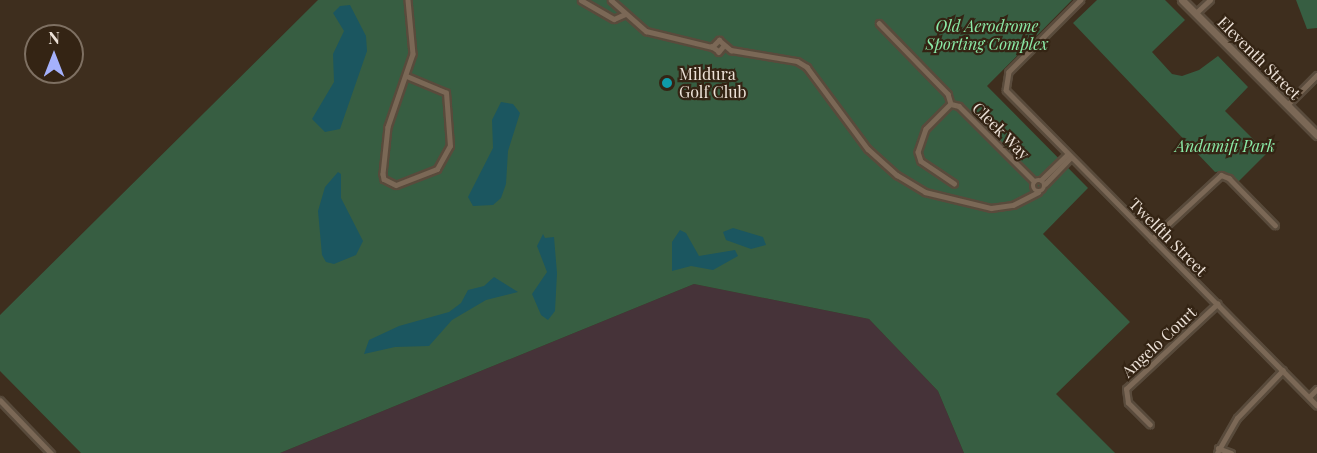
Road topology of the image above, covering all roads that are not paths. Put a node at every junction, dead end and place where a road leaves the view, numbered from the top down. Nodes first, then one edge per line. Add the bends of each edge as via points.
1 (408, 0) edge
2 (581, 0) edge
3 (611, 0) edge
4 (1081, 0) edge
5 (1182, 0) edge
6 (1210, 0) edge
7 (625, 14) junction
8 (1196, 14) junction
9 (879, 23) dead end
10 (712, 45) junction
11 (723, 48) junction
12 (1317, 75) edge
13 (408, 77) junction
14 (951, 104) junction
15 (1287, 105) junction
16 (1317, 135) edge
17 (1069, 155) junction
18 (1043, 182) junction
19 (954, 183) dead end
20 (1033, 184) junction
21 (1038, 192) junction
22 (1029, 195) junction
23 (1275, 225) dead end
24 (1152, 239) junction
25 (1217, 304) junction
26 (1283, 370) junction
27 (1317, 389) edge
28 (1309, 397) junction
29 (0, 400) edge
30 (1317, 405) edge
31 (1150, 425) dead end
32 (1218, 451) edge
33 (51, 453) edge
34 (1231, 453) edge

1 - 13 street via 413,47
2 - 7 street via 614,19
3 - 7 street
4 - 17 street, Twelfth Street via 1013,68 1005,84
5 - 8 main road, Eleventh Street
6 - 8 street
7 - 10 street via 646,31
8 - 15 main road, Eleventh Street
9 - 14 street via 948,94
10 - 11 street via 717,52
10 - 11 street via 719,40
11 - 22 street via 797,61 807,67 868,149 897,175 925,192 991,208 1013,205
12 - 15 street
13 - 13 street via 390,121 385,147 382,174 396,185 436,169 450,146 446,93
14 - 19 street, Cleek Way via 926,129 918,152 921,161
14 - 20 street, Cleek Way via 959,106
15 - 16 main road, Eleventh Street
17 - 18 street
17 - 24 street, Twelfth Street
18 - 20 street
18 - 21 street via 1044,190
20 - 21 street, Cleek Way
20 - 22 street
21 - 22 street
23 - 24 street via 1221,175
24 - 25 street, Twelfth Street
25 - 26 street, Twelfth Street
25 - 31 street, Angelo Court via 1126,389 1126,400
26 - 28 street, Twelfth Street
26 - 32 street via 1237,417
27 - 28 street
28 - 30 street, Twelfth Street
29 - 33 street
32 - 34 street

